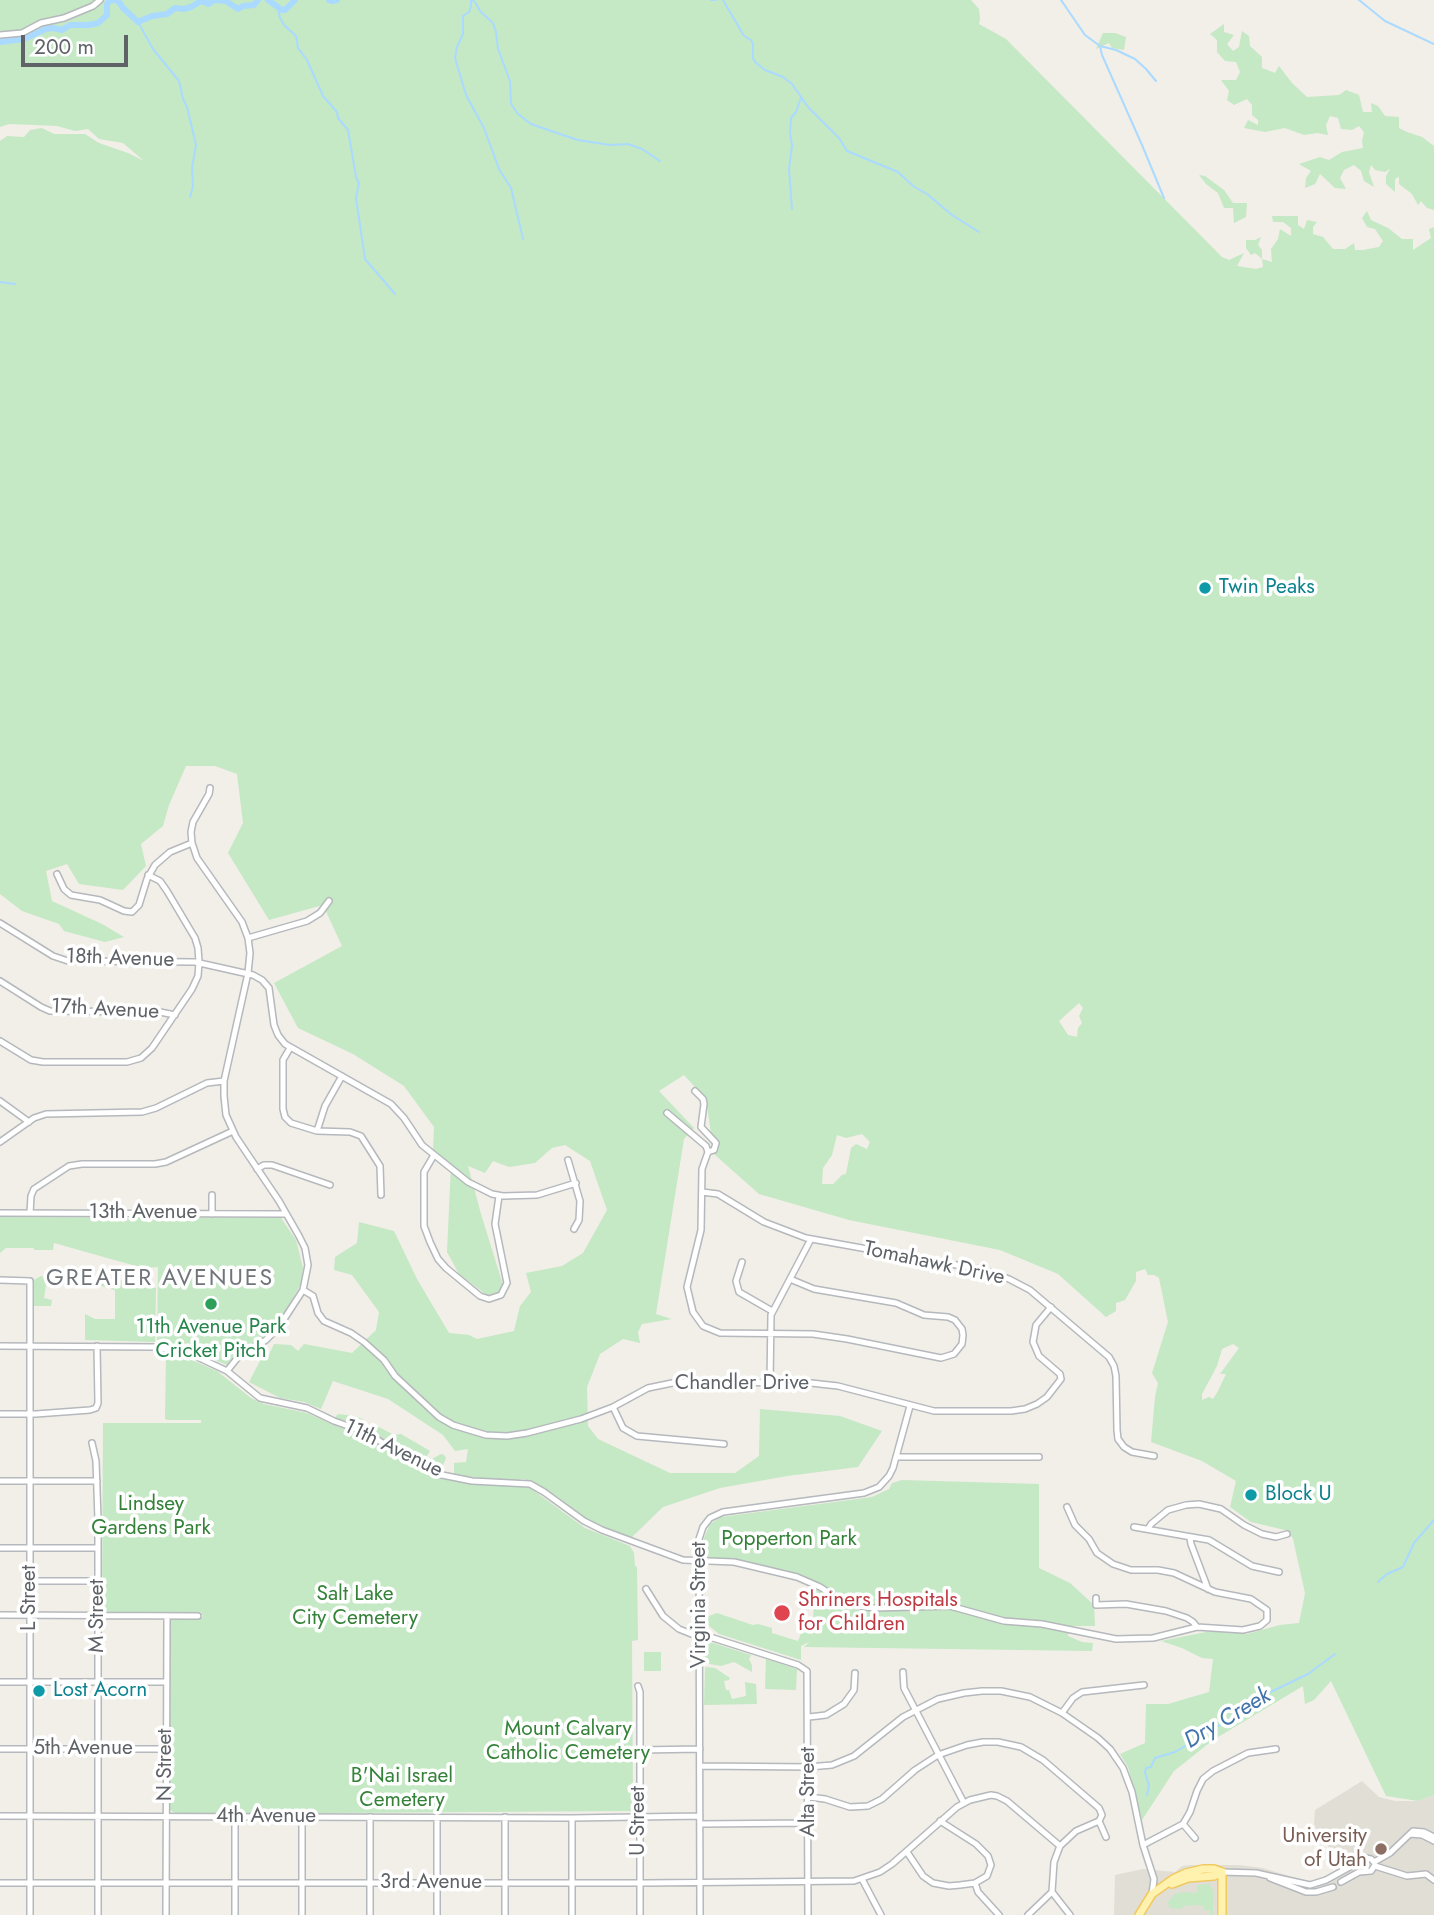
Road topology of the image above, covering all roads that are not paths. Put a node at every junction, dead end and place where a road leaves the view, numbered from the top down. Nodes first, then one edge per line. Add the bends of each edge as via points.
1 (100, 0) edge
2 (0, 35) edge
3 (210, 788) dead end
4 (192, 843) junction
5 (57, 874) dead end
6 (148, 875) junction
7 (329, 901) dead end
8 (0, 923) edge
9 (248, 939) junction
10 (200, 962) junction
11 (248, 973) junction
12 (0, 981) edge
13 (175, 1015) junction
14 (0, 1041) edge
15 (290, 1048) junction
16 (342, 1076) junction
17 (224, 1082) junction
18 (695, 1091) dead end
19 (0, 1101) edge
20 (667, 1113) dead end
21 (29, 1122) junction
22 (233, 1131) junction
23 (317, 1131) junction
24 (0, 1142) edge
25 (708, 1152) junction
26 (434, 1155) junction
27 (568, 1160) dead end
28 (257, 1169) junction
29 (576, 1183) junction
30 (330, 1185) dead end
31 (702, 1192) junction
32 (212, 1195) dead end
33 (381, 1195) dead end
34 (499, 1196) junction
35 (0, 1213) edge
36 (30, 1213) junction
37 (212, 1214) junction
38 (286, 1214) junction
39 (574, 1229) dead end
40 (811, 1239) junction
41 (742, 1262) dead end
42 (790, 1279) junction
43 (0, 1280) edge
44 (303, 1290) junction
45 (1051, 1307) junction
46 (772, 1311) junction
47 (770, 1333) junction
48 (0, 1346) edge
49 (30, 1346) junction
50 (97, 1346) junction
51 (227, 1371) junction
52 (770, 1382) junction
53 (910, 1406) junction
54 (613, 1407) junction
55 (0, 1414) edge
56 (31, 1414) junction
57 (92, 1443) dead end
58 (724, 1444) dead end
59 (1154, 1456) dead end
60 (897, 1457) junction
61 (1039, 1457) dead end
62 (0, 1481) edge
63 (31, 1481) junction
64 (97, 1481) junction
65 (1067, 1507) dead end
66 (1134, 1527) dead end
67 (1148, 1528) junction
68 (1287, 1534) dead end
69 (1279, 1536) junction
70 (1190, 1538) junction
71 (1282, 1544) dead end
72 (0, 1548) edge
73 (30, 1548) junction
74 (98, 1548) junction
75 (700, 1561) junction
76 (1279, 1572) dead end
77 (30, 1581) junction
78 (98, 1581) junction
79 (646, 1589) dead end
80 (1208, 1589) junction
81 (1096, 1598) dead end
82 (0, 1615) edge
83 (30, 1615) junction
84 (98, 1615) junction
85 (167, 1616) junction
86 (198, 1616) dead end
87 (1197, 1627) junction
88 (700, 1636) junction
89 (903, 1672) dead end
90 (855, 1673) dead end
91 (0, 1682) edge
92 (30, 1682) junction
93 (98, 1682) junction
94 (166, 1682) junction
95 (1144, 1685) dead end
96 (638, 1686) dead end
97 (916, 1710) junction
98 (1062, 1713) junction
99 (809, 1717) junction
100 (0, 1749) edge
101 (98, 1749) junction
102 (166, 1749) junction
103 (700, 1749) junction
104 (1276, 1749) dead end
105 (30, 1750) junction
106 (640, 1750) junction
107 (939, 1755) junction
108 (700, 1766) junction
109 (809, 1767) junction
110 (809, 1797) junction
111 (964, 1803) junction
112 (0, 1816) edge
113 (30, 1816) junction
114 (97, 1816) junction
115 (167, 1816) junction
116 (235, 1817) junction
117 (302, 1817) junction
118 (370, 1817) junction
119 (437, 1817) junction
120 (505, 1817) junction
121 (640, 1817) junction
122 (572, 1818) junction
123 (700, 1820) junction
124 (940, 1821) junction
125 (1099, 1821) junction
126 (809, 1823) junction
127 (1184, 1824) junction
128 (1107, 1837) dead end
129 (1195, 1838) dead end
130 (1434, 1839) edge
131 (1143, 1845) junction
132 (1060, 1846) junction
133 (907, 1852) junction
134 (1362, 1861) junction
135 (1375, 1864) junction
136 (1365, 1871) junction
137 (1222, 1872) junction
138 (862, 1879) junction
139 (1154, 1879) junction
140 (1335, 1880) junction
141 (1434, 1880) edge
142 (808, 1881) junction
143 (700, 1882) junction
144 (0, 1883) edge
145 (30, 1883) junction
146 (98, 1883) junction
147 (166, 1883) junction
148 (235, 1883) junction
149 (302, 1883) junction
150 (370, 1883) junction
151 (438, 1883) junction
152 (504, 1883) junction
153 (572, 1883) junction
154 (640, 1883) junction
155 (975, 1883) junction
156 (1164, 1884) junction
157 (1052, 1892) junction
158 (1152, 1894) junction
159 (30, 1915) edge
160 (98, 1915) edge
161 (166, 1915) edge
162 (235, 1915) edge
163 (302, 1915) edge
164 (370, 1915) edge
165 (437, 1915) edge
166 (505, 1915) edge
167 (572, 1915) edge
168 (640, 1915) edge
169 (700, 1915) edge
170 (808, 1915) edge
171 (880, 1915) edge
172 (999, 1915) edge
173 (1028, 1915) edge
174 (1070, 1915) edge
175 (1141, 1915) edge
176 (1222, 1915) edge

1 - 2 street via 22,33
3 - 4 street via 193,822
4 - 6 street via 164,856
4 - 9 street via 197,858 239,916
5 - 6 street via 71,895 129,912 138,907
6 - 10 street via 167,891 195,938
7 - 9 street via 307,921
8 - 10 street, 18th Avenue via 68,961
9 - 11 street
10 - 11 street, 18th Avenue
10 - 13 street via 194,985
11 - 15 street via 269,988 274,1025
11 - 17 street
12 - 13 street, 17th Avenue via 50,1011
13 - 14 street via 149,1051 127,1062 38,1062
15 - 16 street
15 - 23 street via 283,1060 284,1115 288,1121
16 - 23 street
16 - 26 street via 391,1104
17 - 21 street via 207,1083 142,1112 49,1113
17 - 22 street via 225,1108
18 - 25 street via 704,1104 701,1127 716,1143
19 - 21 street
20 - 25 street
21 - 24 street
22 - 28 street
22 - 36 street via 166,1163 69,1166 34,1189
23 - 33 street via 359,1134 380,1164
25 - 31 street via 702,1166
26 - 34 street via 468,1182
26 - 34 street via 424,1172 424,1226 438,1259 486,1299 498,1297 507,1283 495,1224
27 - 29 street
28 - 30 street via 272,1165
28 - 38 street
29 - 34 street via 537,1195
29 - 39 street via 580,1213
31 - 40 street, Tomahawk Drive via 718,1194 764,1222
31 - 47 street via 702,1227 687,1284 693,1312 713,1331
32 - 37 street
35 - 36 street, 13th Avenue
36 - 37 street, 13th Avenue
37 - 38 street, 13th Avenue
38 - 44 street via 307,1255
40 - 42 street
40 - 45 street, Tomahawk Drive via 984,1270 1016,1282
41 - 46 street via 736,1279 739,1292
42 - 46 street
42 - 47 street via 811,1288 948,1317 960,1326 961,1346 954,1354 941,1357 839,1337
43 - 49 street, L Street via 30,1281
44 - 51 street via 273,1334 239,1356
44 - 54 street, Chandler Drive via 313,1296 324,1321 359,1339 434,1412 460,1427 513,1436
45 - 53 street, Chandler Drive via 1036,1325 1033,1342 1061,1377 1042,1401 1011,1411 940,1411
45 - 59 street, Tomahawk Drive via 1112,1361 1116,1430 1121,1443 1132,1452
46 - 47 street
47 - 52 street
48 - 49 street, 11th Avenue
49 - 50 street, 11th Avenue
49 - 56 street, L Street
50 - 51 street, 11th Avenue via 176,1350
50 - 56 street via 96,1408
51 - 75 street, 11th Avenue via 260,1398 307,1408 365,1432 426,1470 463,1479 530,1484 602,1531 680,1559
52 - 53 street, Chandler Drive via 829,1384
52 - 54 street, Chandler Drive via 665,1384
53 - 60 street, Virginia Street
54 - 58 street via 623,1428 636,1436
55 - 56 street
56 - 63 street, L Street
57 - 64 street, M Street
60 - 61 street
60 - 75 street, Virginia Street via 886,1480 870,1491 713,1516 701,1531
62 - 63 street
63 - 64 street
63 - 73 street, L Street
64 - 74 street, M Street
65 - 80 street via 1077,1528 1109,1562 1131,1570 1174,1573
66 - 67 street
67 - 69 street via 1168,1510 1199,1504 1220,1509 1257,1532
67 - 70 street
68 - 69 street
69 - 71 street
70 - 76 street via 1211,1541 1252,1566
70 - 80 street
72 - 73 street
73 - 74 street
73 - 77 street, L Street
74 - 78 street, M Street
75 - 87 street, 11th Avenue via 740,1563 797,1577 858,1606 945,1605 1004,1621 1108,1638 1148,1639
75 - 88 street, Virginia Street
77 - 78 street
77 - 83 street, L Street
78 - 84 street, M Street
79 - 88 street via 667,1620
80 - 87 street via 1256,1601 1268,1617 1263,1625 1243,1630
81 - 87 street via 1096,1605 1126,1604 1166,1611
82 - 83 street
83 - 84 street
83 - 92 street, L Street
84 - 85 street
84 - 93 street, M Street
85 - 86 street
85 - 94 street, N Street
88 - 99 street, Alta Street via 806,1669
88 - 103 street, Virginia Street
89 - 97 street via 904,1686
90 - 99 street via 854,1690 844,1704 826,1715
91 - 92 street
92 - 93 street
92 - 105 street, L Street
93 - 94 street
93 - 101 street, M Street
94 - 102 street, N Street
95 - 98 street via 1082,1692
96 - 106 street, U Street
97 - 98 street via 949,1696 1001,1691 1030,1697
97 - 107 street
97 - 109 street via 848,1759
98 - 131 street via 1110,1749 1123,1768
99 - 109 street, Alta Street
100 - 105 street, 5th Avenue
101 - 102 street, 5th Avenue
101 - 105 street, 5th Avenue
101 - 114 street, M Street
102 - 115 street, N Street
103 - 106 street
103 - 108 street, Virginia Street
104 - 127 street via 1248,1753 1203,1779
105 - 113 street, L Street
106 - 121 street, U Street
107 - 110 street via 869,1806 850,1807
107 - 111 street
107 - 125 street via 983,1742 1021,1747 1099,1808
108 - 109 street
108 - 123 street, Virginia Street
109 - 110 street, Alta Street
110 - 126 street, Alta Street
111 - 124 street
111 - 132 street via 1001,1797
112 - 113 street, 4th Avenue
113 - 114 street, 4th Avenue
113 - 145 street, L Street
114 - 115 street, 4th Avenue
114 - 146 street, M Street
115 - 116 street, 4th Avenue
115 - 147 street, N Street
116 - 117 street, 4th Avenue
116 - 148 street
117 - 118 street, 4th Avenue
117 - 149 street
118 - 119 street, 4th Avenue
118 - 150 street
119 - 120 street, 4th Avenue
119 - 151 street
120 - 122 street, 4th Avenue
120 - 152 street
121 - 122 street, 4th Avenue
121 - 123 street, 4th Avenue
121 - 154 street, U Street
122 - 153 street
123 - 126 street, 4th Avenue
123 - 143 street, Virginia Street
124 - 133 street
124 - 155 street via 990,1858 989,1873
125 - 128 street
125 - 132 street via 1076,1831
126 - 142 street, Alta Street
127 - 129 street
127 - 131 street
130 - 135 street via 1413,1831
131 - 139 street
132 - 157 street
133 - 138 street
133 - 155 street via 929,1881 949,1886
134 - 135 street via 1367,1858
134 - 136 street
134 - 140 street
135 - 136 street
135 - 141 street via 1407,1876 1426,1874
136 - 140 street
137 - 140 street via 1310,1885
137 - 156 main road via 1198,1870
137 - 175 main road via 1169,1886
137 - 176 main road
138 - 142 street, 3rd Avenue
138 - 171 street
139 - 156 street
139 - 158 street
142 - 143 street, 3rd Avenue
142 - 170 street, Alta Street
143 - 154 street, 3rd Avenue
143 - 169 street, Virginia Street
144 - 145 street, 3rd Avenue
145 - 146 street, 3rd Avenue
145 - 159 street, L Street
146 - 147 street, 3rd Avenue
146 - 160 street, M Street
147 - 148 street, 3rd Avenue
147 - 161 street, N Street
148 - 149 street, 3rd Avenue
148 - 162 street
149 - 150 street, 3rd Avenue
149 - 163 street
150 - 151 street, 3rd Avenue
150 - 164 street
151 - 152 street, 3rd Avenue
151 - 165 street
152 - 153 street, 3rd Avenue
152 - 166 street
153 - 154 street, 3rd Avenue
153 - 167 street
154 - 168 street, U Street
155 - 172 street
156 - 158 main road
157 - 173 street
157 - 174 street
158 - 175 main road

